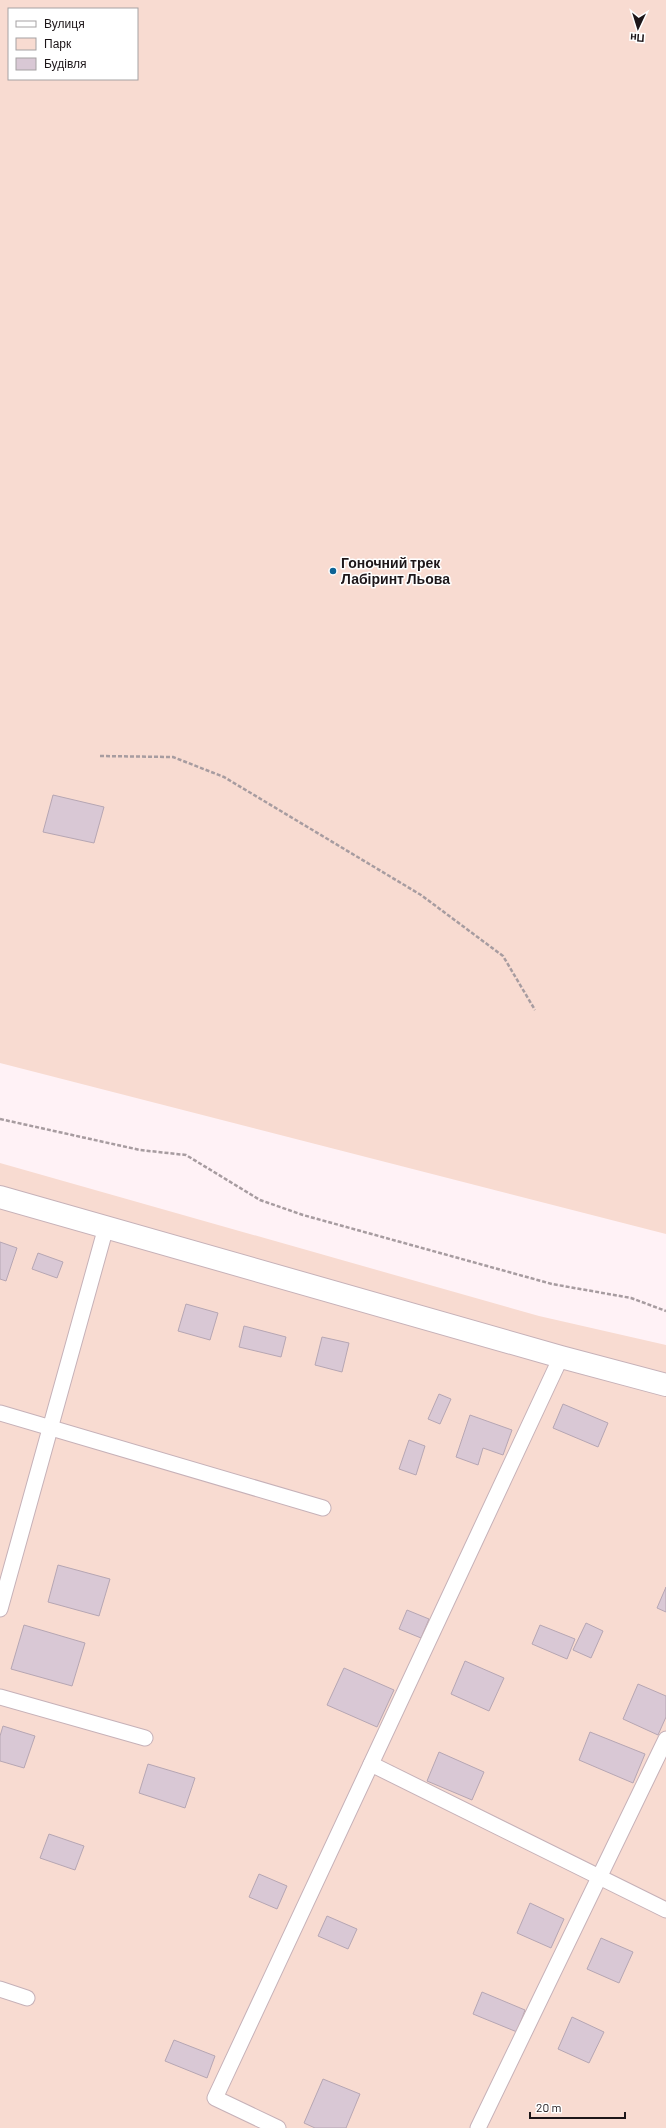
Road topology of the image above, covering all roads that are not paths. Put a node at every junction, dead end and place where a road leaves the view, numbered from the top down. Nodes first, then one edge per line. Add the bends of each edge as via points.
1 (0, 1197) edge
2 (106, 1227) junction
3 (561, 1358) junction
4 (666, 1386) edge
5 (0, 1413) edge
6 (50, 1428) junction
7 (323, 1508) dead end
8 (0, 1609) edge
9 (0, 1697) edge
10 (145, 1738) dead end
11 (666, 1739) edge
12 (371, 1764) junction
13 (600, 1877) junction
14 (666, 1910) edge
15 (0, 1989) edge
16 (27, 1998) dead end
17 (278, 2128) edge
18 (478, 2128) edge

1 - 2 street
2 - 3 street
2 - 6 lane
3 - 4 street
3 - 12 lane
5 - 6 lane
6 - 7 lane
6 - 8 lane
9 - 10 lane
11 - 13 lane
12 - 13 lane
12 - 17 lane via 215,2098
13 - 14 lane
13 - 18 lane
15 - 16 lane

